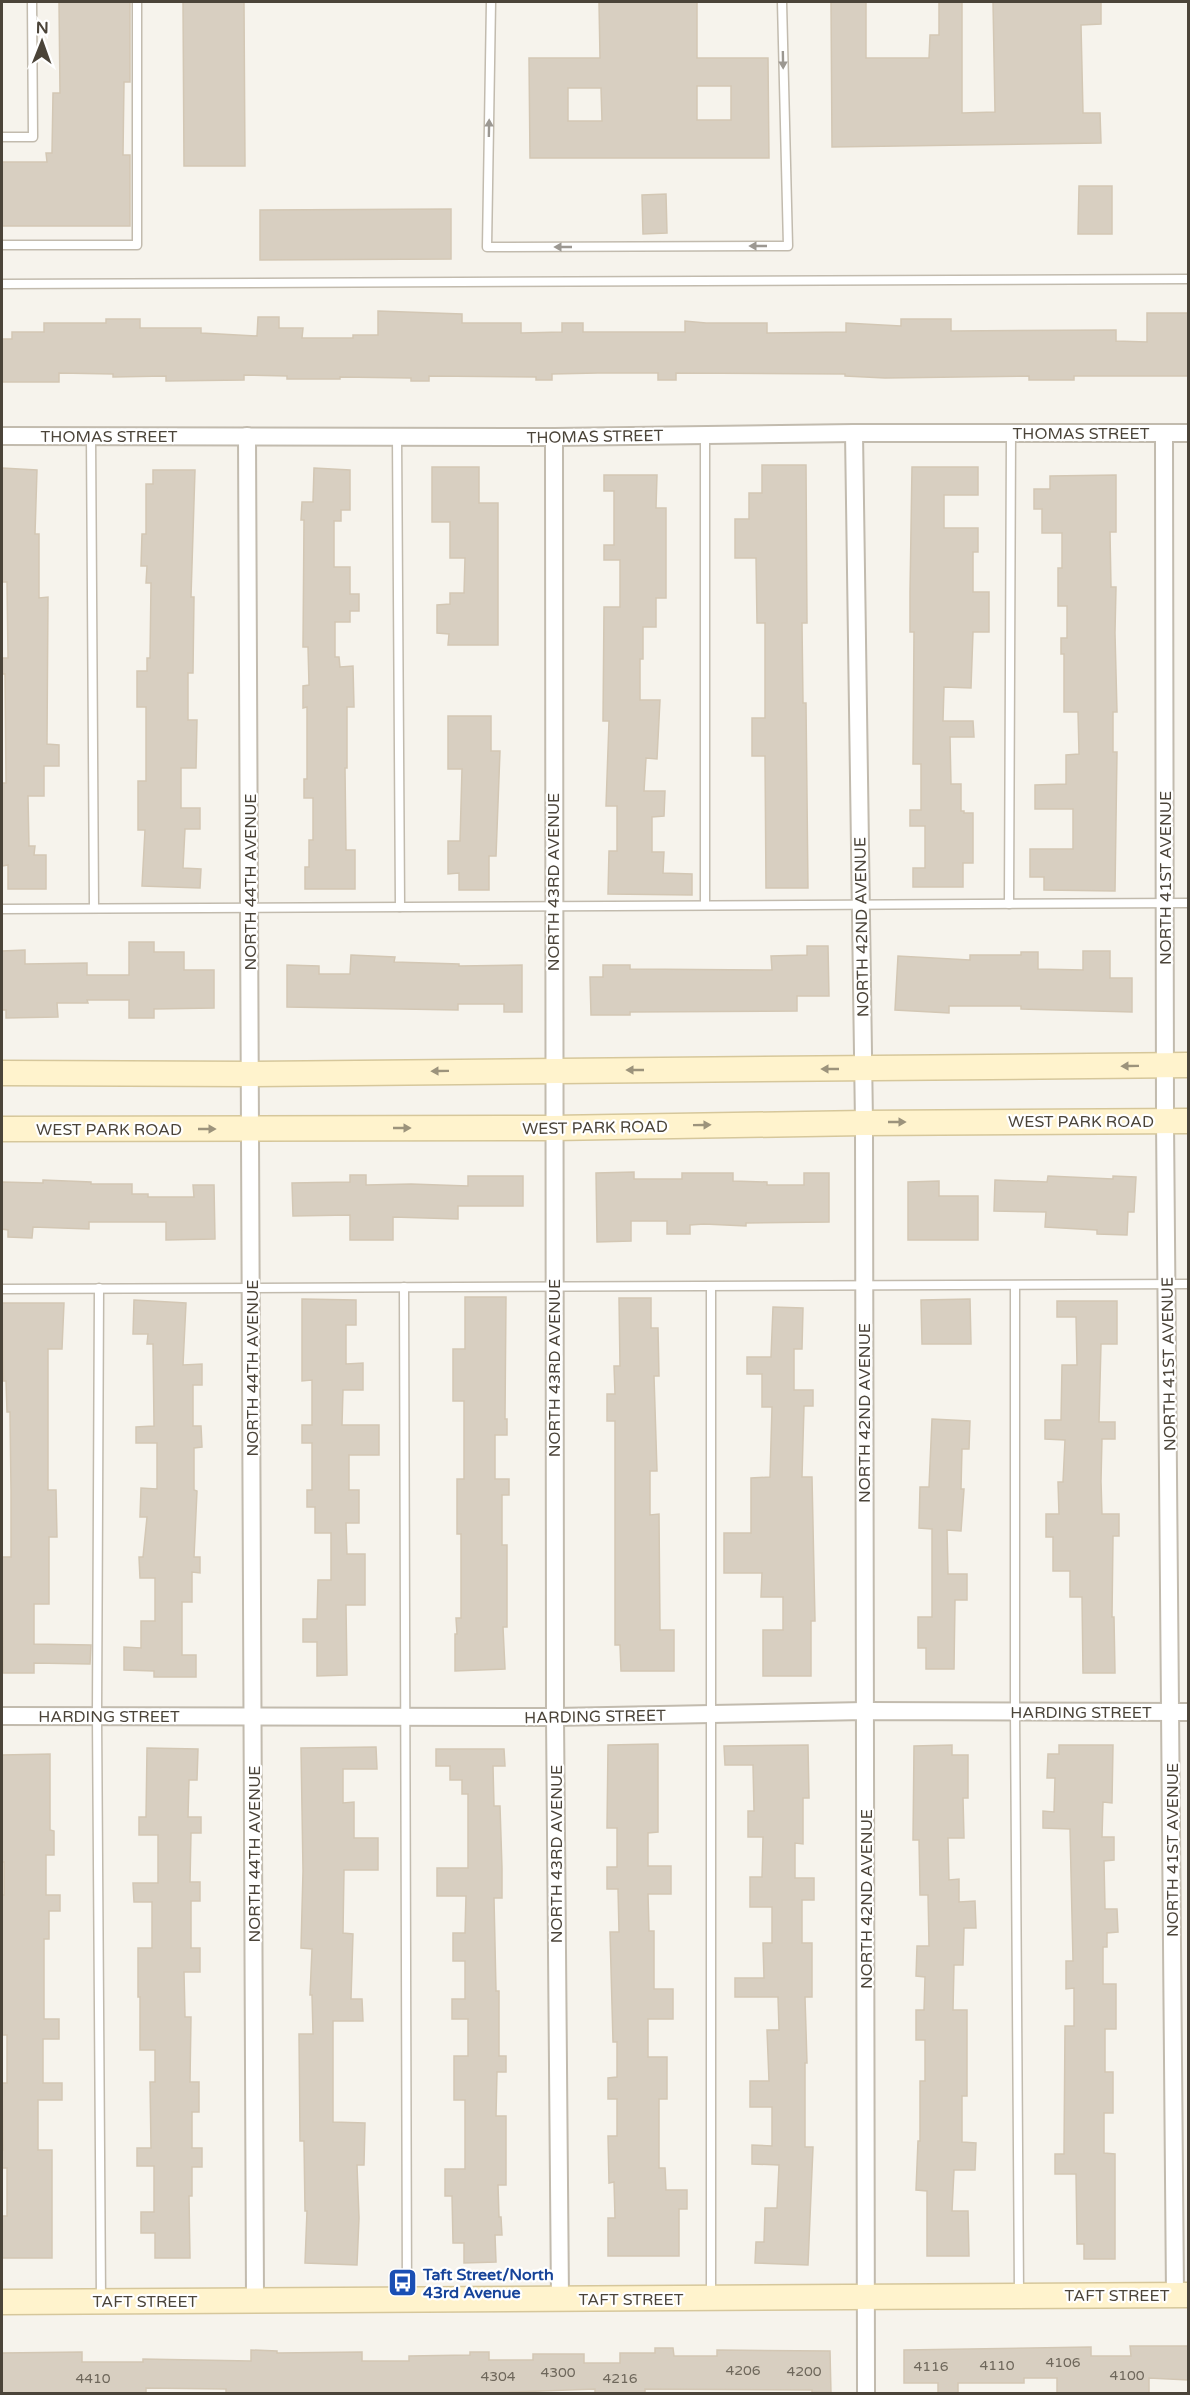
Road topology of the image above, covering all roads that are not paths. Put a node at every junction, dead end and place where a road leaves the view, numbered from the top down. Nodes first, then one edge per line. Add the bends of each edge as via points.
1 (32, 2) edge
2 (137, 2) edge
3 (491, 2) edge
4 (782, 2) edge
5 (2, 137) edge
6 (2, 245) edge
7 (1188, 279) edge
8 (2, 284) edge
9 (854, 433) junction
10 (1011, 433) junction
11 (1164, 434) junction
12 (1188, 434) edge
13 (705, 435) junction
14 (2, 436) edge
15 (91, 436) junction
16 (247, 436) junction
17 (398, 436) junction
18 (554, 437) junction
19 (1165, 903) junction
20 (1188, 903) edge
21 (1009, 904) junction
22 (705, 905) junction
23 (861, 905) junction
24 (553, 906) junction
25 (400, 907) junction
26 (94, 908) junction
27 (250, 908) junction
28 (2, 909) edge
29 (1177, 1066) edge
30 (863, 1069) junction
31 (553, 1070) junction
32 (2, 1073) edge
33 (251, 1074) junction
34 (1177, 1121) edge
35 (864, 1123) junction
36 (553, 1128) junction
37 (2, 1129) edge
38 (251, 1129) junction
39 (1167, 1284) junction
40 (1188, 1284) edge
41 (864, 1286) junction
42 (1015, 1286) junction
43 (404, 1287) junction
44 (554, 1287) junction
45 (711, 1287) junction
46 (2, 1288) edge
47 (99, 1288) junction
48 (252, 1288) junction
49 (865, 1711) junction
50 (1015, 1712) junction
51 (1171, 1712) junction
52 (1188, 1712) edge
53 (710, 1714) junction
54 (2, 1716) edge
55 (97, 1716) junction
56 (254, 1716) junction
57 (405, 1717) junction
58 (555, 1718) junction
59 (1181, 2295) edge
60 (1019, 2296) junction
61 (867, 2297) junction
62 (711, 2298) junction
63 (560, 2299) junction
64 (255, 2300) junction
65 (408, 2300) junction
66 (101, 2301) junction
67 (2, 2302) edge
68 (866, 2394) edge

1 - 5 lane via 33,137
2 - 6 lane via 137,245
4 -> 3 lane via 788,246 487,247
7 - 8 lane
9 - 10 street, THOMAS STREET
9 - 13 street, THOMAS STREET
9 - 23 street, NORTH 42ND AVENUE
10 - 11 street, THOMAS STREET
10 - 21 lane
11 - 12 street, THOMAS STREET
11 - 19 street, NORTH 41ST AVENUE
13 - 18 street, THOMAS STREET
13 - 22 lane
14 - 15 street, THOMAS STREET
15 - 16 street, THOMAS STREET
15 - 26 lane
16 - 17 street, THOMAS STREET
16 - 27 street, NORTH 44TH AVENUE
17 - 18 street, THOMAS STREET
17 - 25 lane
18 - 24 street, NORTH 43RD AVENUE
19 - 20 lane
19 - 21 lane
19 - 29 street, NORTH 41ST AVENUE
21 - 23 lane
22 - 23 lane
22 - 24 lane
23 - 30 street, NORTH 42ND AVENUE
24 - 25 lane
24 - 31 street, NORTH 43RD AVENUE
25 - 27 lane
26 - 27 lane
26 - 28 lane
27 - 33 street, NORTH 44TH AVENUE
29 -> 30 street
29 - 34 street, NORTH 41ST AVENUE
30 -> 31 street
30 - 35 street, NORTH 42ND AVENUE
31 -> 33 street
31 - 36 street, NORTH 43RD AVENUE
32 - 33 street
33 - 38 street, NORTH 44TH AVENUE
35 -> 34 street, WEST PARK ROAD
34 - 39 street, NORTH 41ST AVENUE
36 -> 35 street, WEST PARK ROAD
35 - 41 street, NORTH 42ND AVENUE
38 -> 36 street, WEST PARK ROAD
36 - 44 street, NORTH 43RD AVENUE
37 -> 38 street, WEST PARK ROAD
38 - 48 street, NORTH 44TH AVENUE
39 - 40 lane
39 - 42 lane
39 - 51 street, NORTH 41ST AVENUE
41 - 42 lane
41 - 45 lane
41 - 49 street, NORTH 42ND AVENUE
42 - 50 lane
43 - 44 lane
43 - 48 lane
43 - 57 lane
44 - 45 lane
44 - 58 street, NORTH 43RD AVENUE
45 - 53 lane
46 - 47 lane
47 - 48 lane
47 - 55 lane
48 - 56 street, NORTH 44TH AVENUE
49 - 50 street, HARDING STREET
49 - 53 street, HARDING STREET
49 - 61 street, NORTH 42ND AVENUE
50 - 51 street, HARDING STREET
50 - 60 lane
51 - 52 street, HARDING STREET
51 - 59 street, NORTH 41ST AVENUE
53 - 58 street, HARDING STREET
53 - 62 lane
54 - 55 street, HARDING STREET
55 - 56 street, HARDING STREET
55 - 66 lane
56 - 57 street, HARDING STREET
56 - 64 street, NORTH 44TH AVENUE
57 - 58 street, HARDING STREET
57 - 65 lane
58 - 63 street, NORTH 43RD AVENUE
59 - 60 street, TAFT STREET
60 - 61 street, TAFT STREET
61 - 62 street, TAFT STREET
61 - 68 street, NORTH 42ND AVENUE
62 - 63 street, TAFT STREET
63 - 65 street, TAFT STREET
64 - 65 street, TAFT STREET
64 - 66 street, TAFT STREET
66 - 67 street, TAFT STREET

